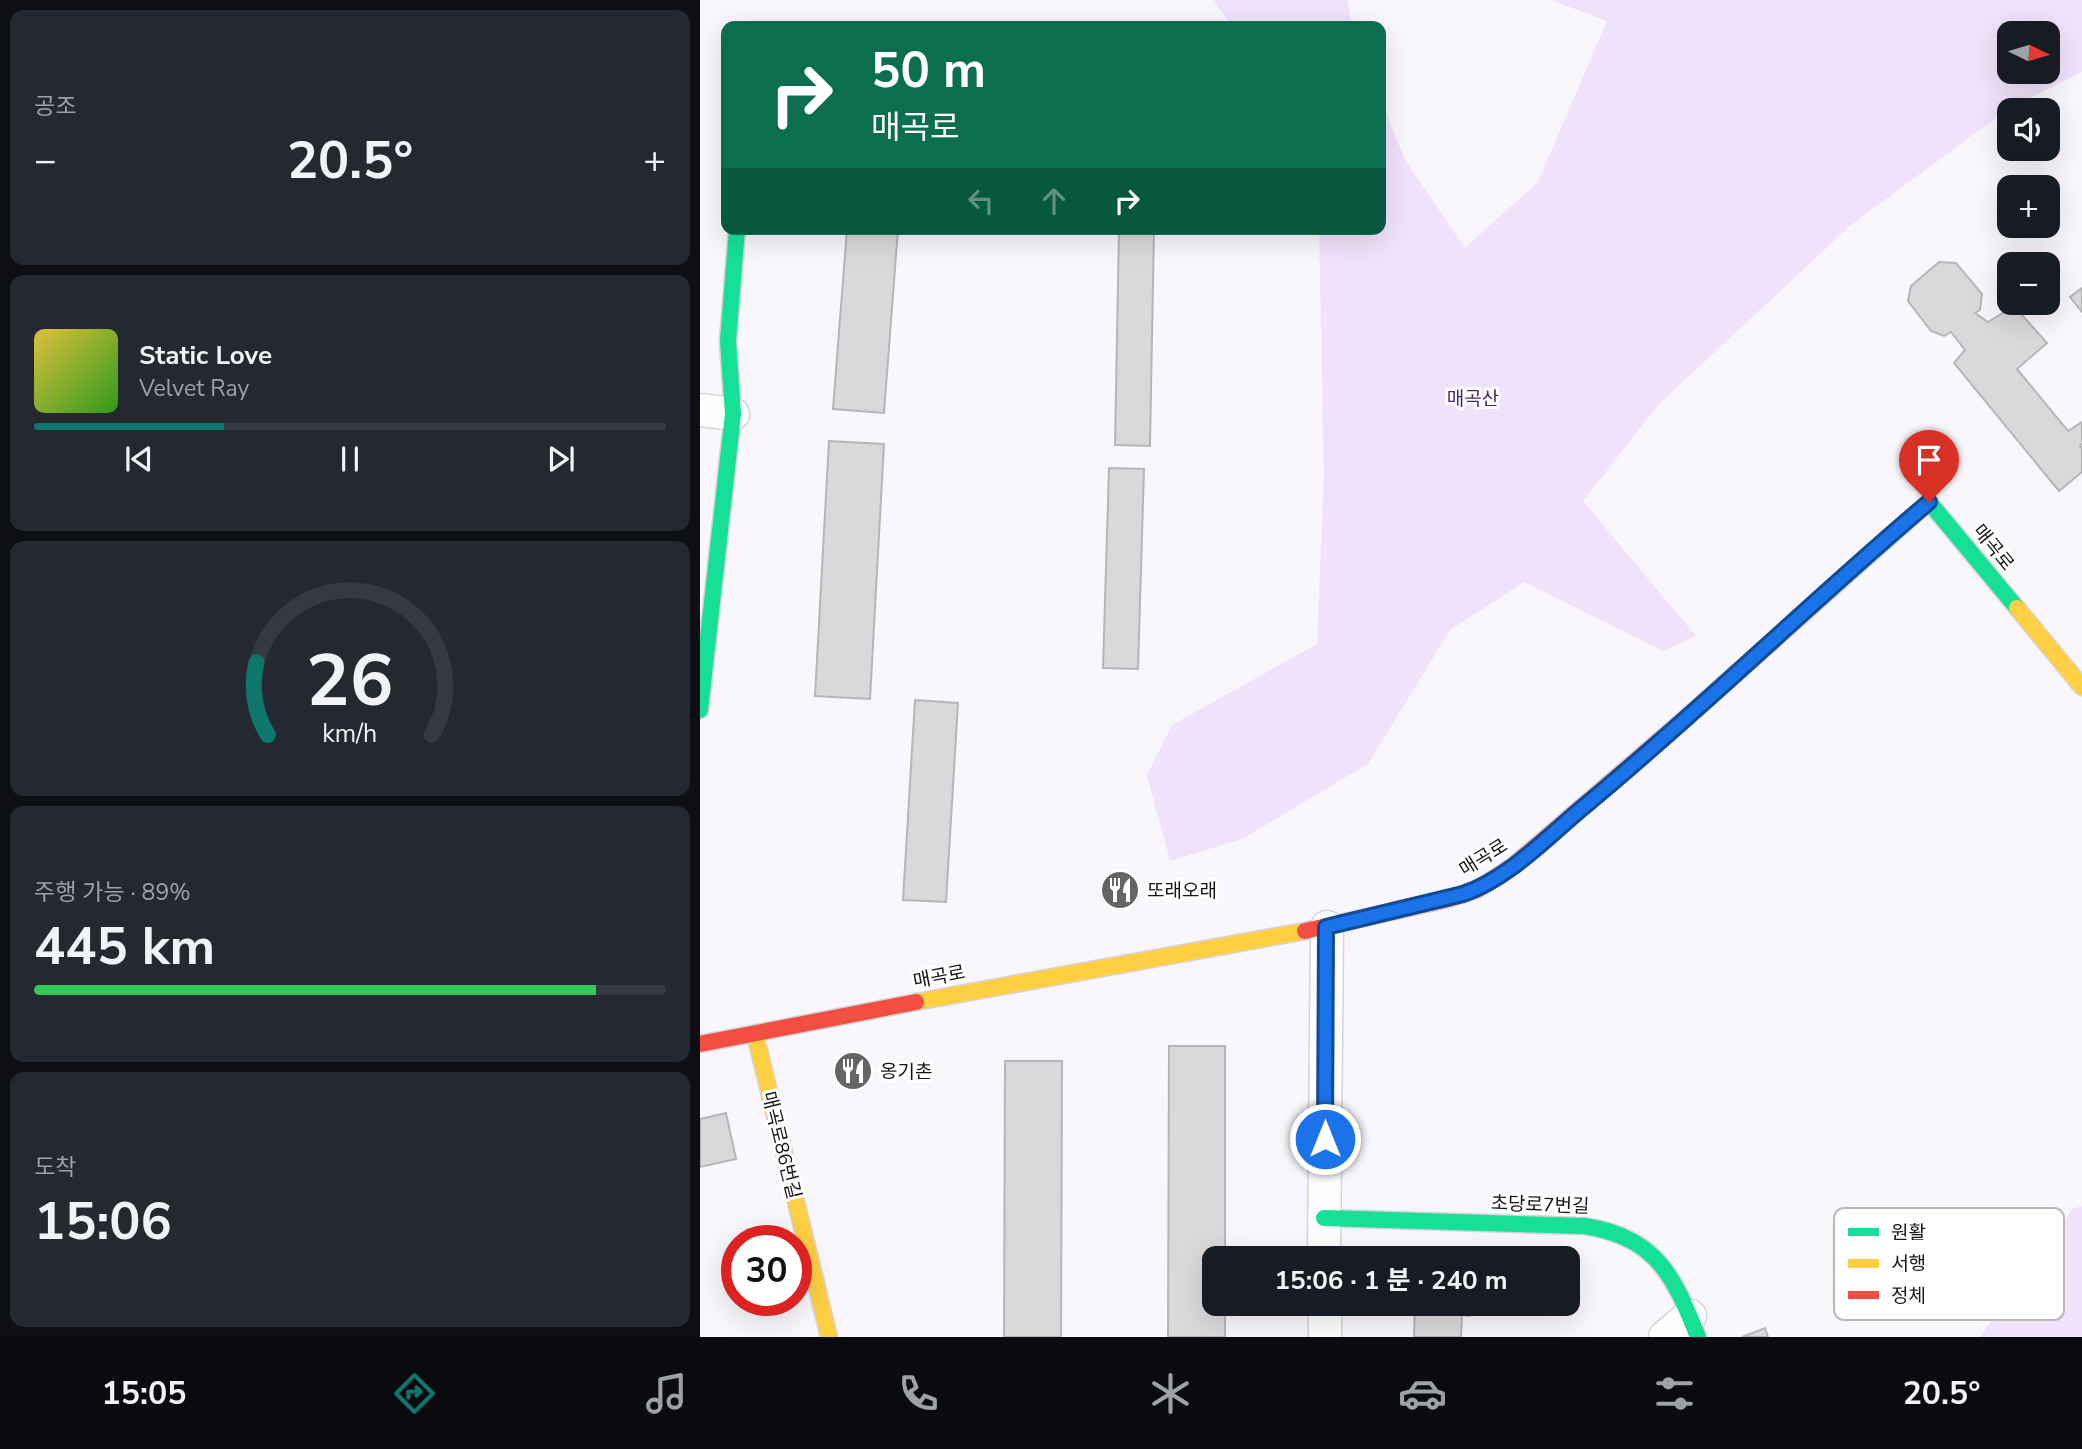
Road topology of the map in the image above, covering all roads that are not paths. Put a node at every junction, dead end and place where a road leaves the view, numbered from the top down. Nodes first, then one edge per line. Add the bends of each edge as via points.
1 (737, 235) edge
2 (700, 410) edge
3 (733, 414) junction
4 (2082, 687) edge
5 (700, 710) edge
6 (1326, 927) junction
7 (755, 1034) junction
8 (700, 1044) edge
9 (1324, 1218) junction
10 (1324, 1246) edge
11 (1325, 1316) edge
12 (1694, 1326) edge
13 (829, 1337) edge
14 (1325, 1337) edge
15 (1665, 1337) edge

1 - 3 street via 729,341
2 - 3 street
3 - 5 street
4 - 6 street, 매곡로 via 1929,502 1642,758 1513,866 1478,889
6 - 7 street, 매곡로
6 - 9 street
7 - 8 street, 매곡로
7 - 13 street, 매곡로86번길
9 - 10 street
9 - 12 street, 초당로7번길 via 1606,1228 1637,1241 1654,1255 1671,1277
11 - 14 street
12 - 15 street

